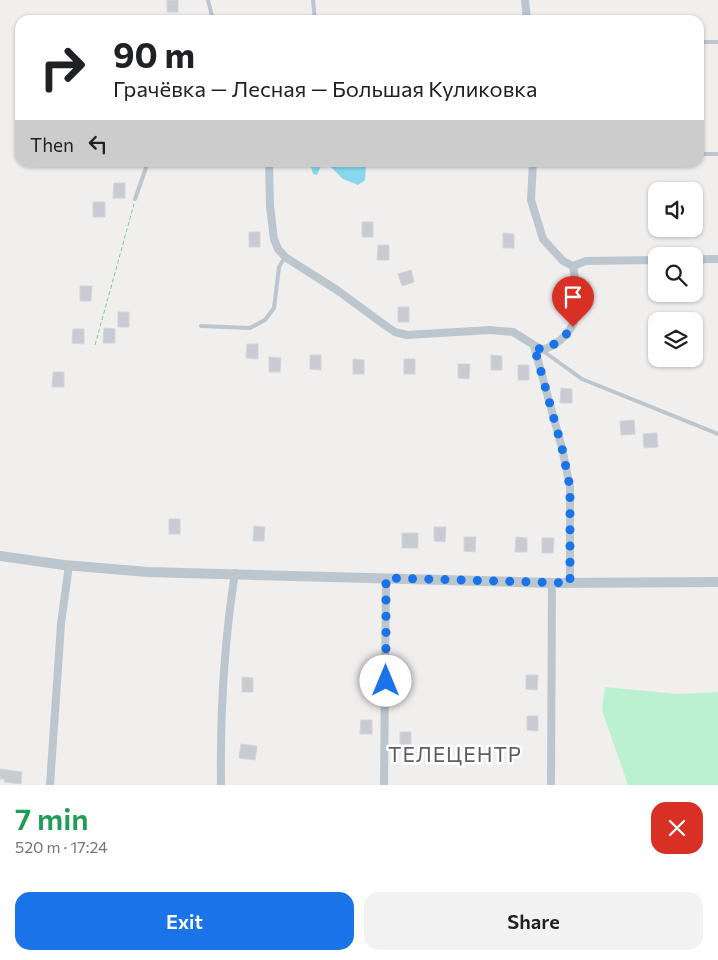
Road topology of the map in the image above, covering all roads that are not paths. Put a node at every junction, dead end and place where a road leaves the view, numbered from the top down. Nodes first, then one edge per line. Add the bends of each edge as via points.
1 (208, 0) edge
2 (313, 0) edge
3 (525, 0) edge
4 (212, 15) edge
5 (314, 15) edge
6 (526, 15) edge
7 (704, 42) edge
8 (718, 42) edge
9 (704, 154) edge
10 (718, 154) edge
11 (146, 167) edge
12 (270, 167) edge
13 (533, 167) edge
14 (135, 199) road end
15 (286, 257) junction
16 (703, 259) edge
17 (718, 259) edge
18 (648, 260) edge
19 (573, 266) junction
20 (202, 326) dead end
21 (534, 346) junction
22 (542, 350) junction
23 (718, 434) edge
24 (0, 556) edge
25 (70, 566) junction
26 (235, 573) junction
27 (386, 578) junction
28 (718, 582) edge
29 (552, 583) junction
30 (570, 583) junction
31 (50, 785) edge
32 (221, 785) edge
33 (384, 785) edge
34 (551, 785) edge

1 - 4 lane
2 - 5 lane
3 - 6 street
7 - 8 lane
9 - 10 lane
11 - 14 lane
12 - 15 street via 274,239
13 - 19 street via 531,200 543,239 563,261
15 - 20 lane via 279,266 274,308 265,320 250,328
15 - 21 street via 395,332 407,335 490,330 513,332
16 - 17 street
18 - 19 street via 586,261
19 - 22 street via 578,295 573,327 562,339
21 - 22 street
21 - 30 street via 570,487
22 - 23 lane via 582,379
24 - 25 street
25 - 26 street via 148,572
25 - 31 street via 61,624
26 - 27 street
26 - 32 street via 223,683
27 - 29 street
27 - 33 street
28 - 30 street
29 - 30 street
29 - 34 street

